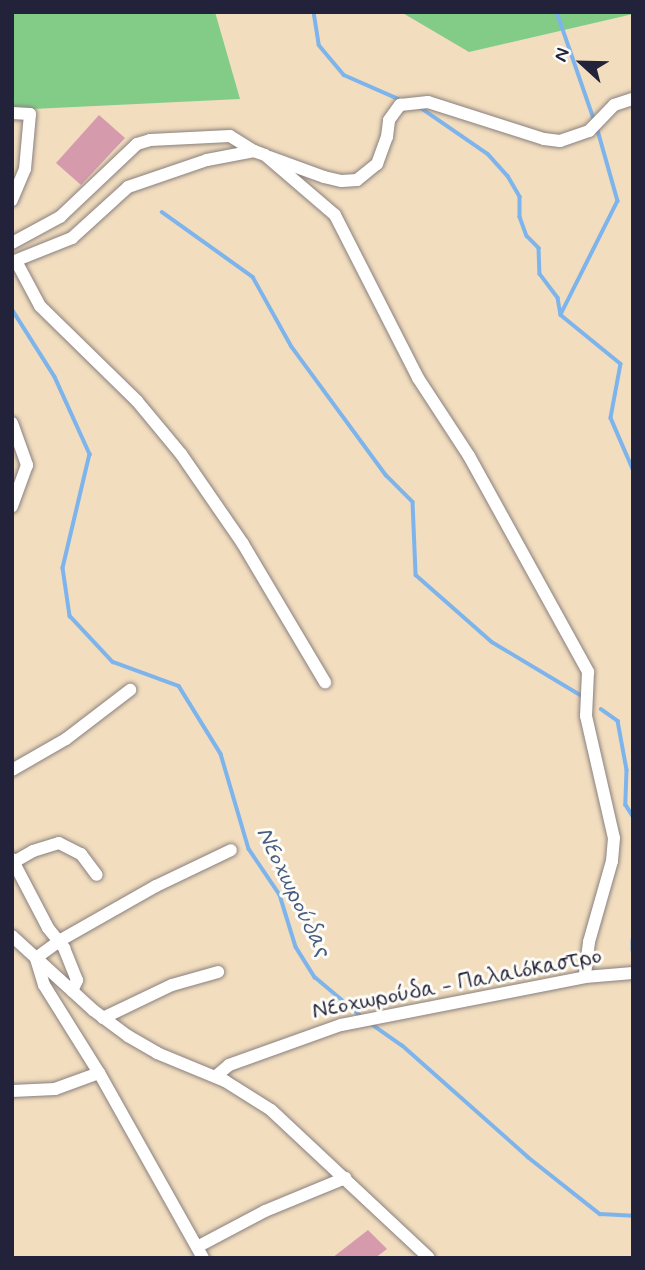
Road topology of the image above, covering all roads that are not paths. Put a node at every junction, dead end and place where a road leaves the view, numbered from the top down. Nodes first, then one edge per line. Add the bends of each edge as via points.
1 (633, 99) edge
2 (12, 113) edge
3 (260, 153) junction
4 (12, 200) edge
5 (12, 243) edge
6 (14, 261) edge
7 (12, 423) edge
8 (19, 456) edge
9 (12, 506) edge
10 (324, 682) dead end
11 (130, 690) dead end
12 (12, 770) edge
13 (231, 850) dead end
14 (13, 861) edge
15 (97, 875) dead end
16 (12, 936) edge
17 (59, 941) junction
18 (36, 958) junction
19 (218, 972) dead end
20 (633, 973) edge
21 (585, 977) junction
22 (72, 991) junction
23 (103, 1018) junction
24 (99, 1073) junction
25 (216, 1076) junction
26 (12, 1091) edge
27 (345, 1178) junction
28 (200, 1252) edge
29 (429, 1258) edge

1 - 3 street via 614,105 589,131 560,141 428,102 400,105 389,120 377,164 357,180 324,177
2 - 4 street via 30,114 24,177
3 - 5 street via 230,136 137,144 60,217
3 - 6 street via 207,160 128,187 72,238
3 - 21 street via 335,215 418,378 476,468 588,672 586,716 614,838
6 - 10 street via 40,306 137,401 176,447 237,535
7 - 8 street
8 - 9 street via 26,470
11 - 12 street via 66,739
13 - 17 street
14 - 15 street via 59,843 81,854
14 - 17 street
16 - 18 street
17 - 18 street
17 - 22 street via 77,980
18 - 22 street
18 - 24 street via 44,985
19 - 23 street via 172,985
20 - 21 street, Νεοχωρούδα - Παλαιόκαστρο
21 - 25 street, Νεοχωρούδα - Παλαιόκαστρο via 341,1025 229,1065
22 - 23 street
23 - 25 street via 147,1048
24 - 26 street via 55,1089
24 - 28 street
25 - 27 street via 271,1111
27 - 28 street via 265,1211
27 - 29 street

